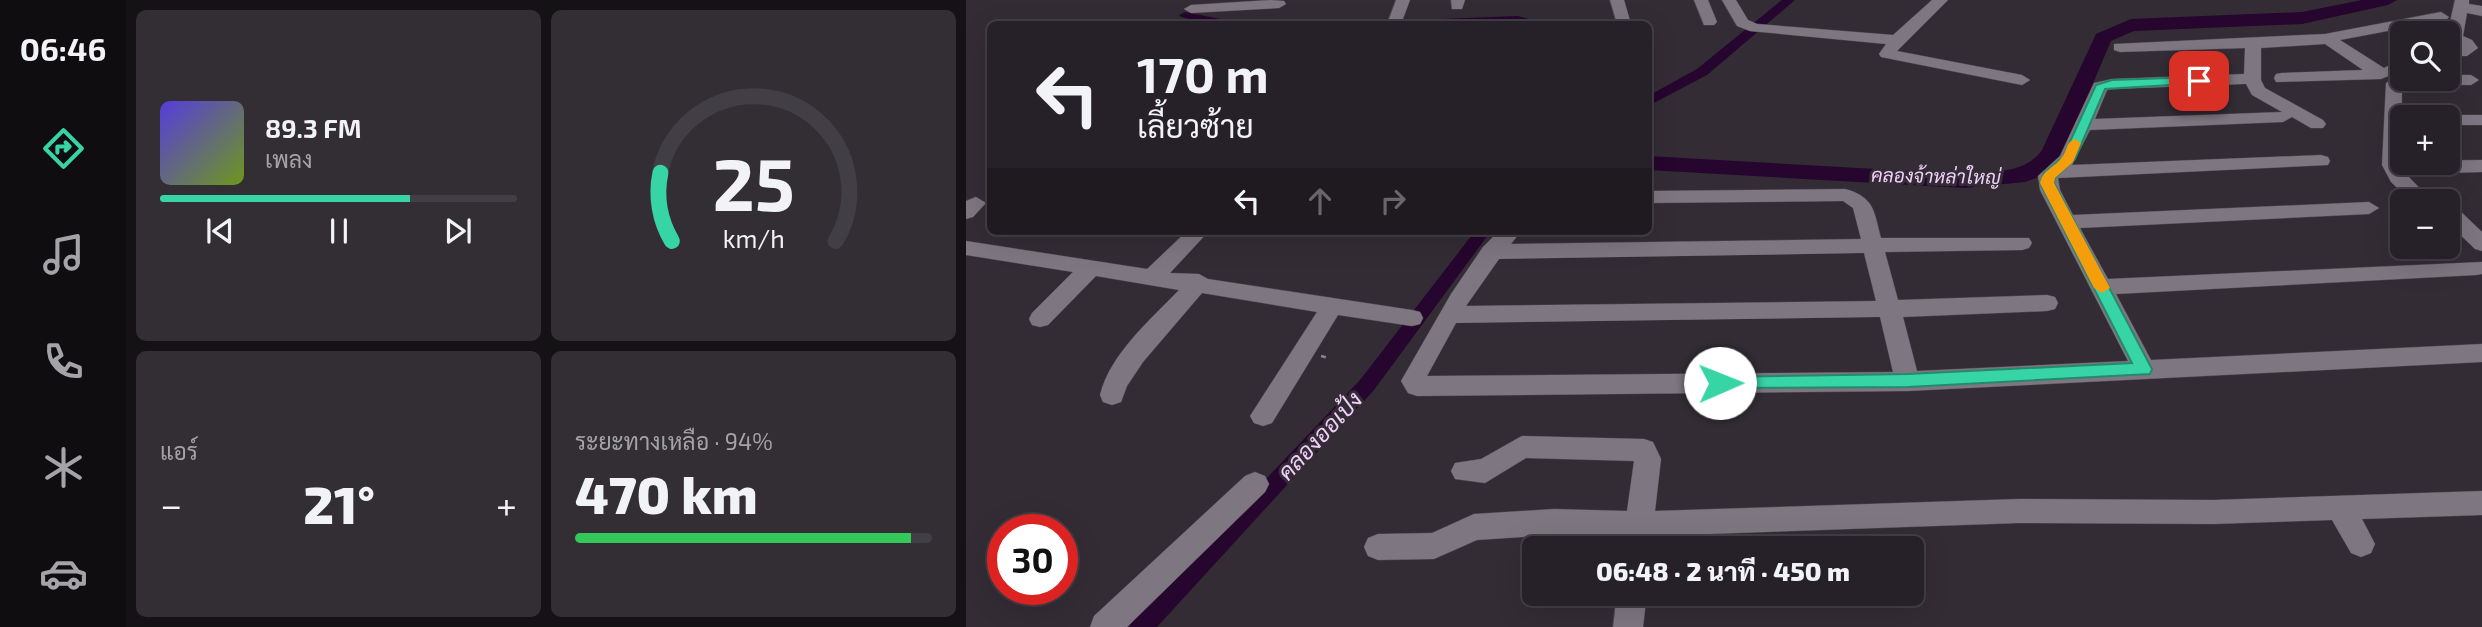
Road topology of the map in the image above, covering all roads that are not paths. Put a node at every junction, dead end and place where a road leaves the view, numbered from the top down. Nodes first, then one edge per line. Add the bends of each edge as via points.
1 (1403, 0) edge
2 (1617, 0) edge
3 (1701, 0) edge
4 (1729, 0) edge
5 (1941, 0) edge
6 (2444, 0) edge
7 (1231, 3) edge
8 (2461, 3) edge
9 (1279, 4) dead end
10 (1191, 9) dead end
11 (2482, 11) edge
12 (1395, 21) edge
13 (1623, 21) edge
14 (2449, 21) edge
15 (2458, 21) edge
16 (1709, 22) dead end
17 (2390, 24) edge
18 (1898, 40) junction
19 (2256, 43) junction
20 (2333, 43) dead end
21 (2460, 46) edge
22 (2120, 47) dead end
23 (2482, 57) edge
24 (2390, 72) edge
25 (2390, 76) edge
26 (2282, 78) dead end
27 (2253, 79) junction
28 (2460, 79) edge
29 (2022, 80) dead end
30 (2471, 80) dead end
31 (2283, 117) dead end
32 (2460, 120) edge
33 (2482, 120) edge
34 (2317, 124) dead end
35 (2082, 125) junction
36 (2321, 160) dead end
37 (2460, 166) edge
38 (2482, 166) edge
39 (2052, 172) junction
40 (2399, 175) edge
41 (2411, 175) edge
42 (2409, 189) edge
43 (2426, 189) edge
44 (1652, 197) edge
45 (2369, 208) dead end
46 (2482, 218) edge
47 (2460, 219) edge
48 (2067, 222) junction
49 (2460, 232) edge
50 (1195, 235) edge
51 (1507, 235) edge
52 (2022, 243) dead end
53 (966, 248) edge
54 (1873, 248) junction
55 (1490, 252) junction
56 (2479, 258) edge
57 (1092, 267) junction
58 (1154, 275) junction
59 (1199, 282) junction
60 (2102, 288) junction
61 (2047, 303) dead end
62 (1332, 306) junction
63 (1889, 309) junction
64 (1450, 315) junction
65 (1412, 318) dead end
66 (1040, 319) dead end
67 (2482, 354) edge
68 (2144, 369) junction
69 (1908, 381) junction
70 (1112, 395) dead end
71 (1264, 416) dead end
72 (1464, 471) dead end
73 (1255, 484) dead end
74 (2482, 503) edge
75 (2339, 507) junction
76 (1638, 536) edge
77 (2361, 544) dead end
78 (1378, 547) dead end
79 (1630, 606) edge
80 (1105, 627) edge
81 (1628, 627) edge

1 - 12 street
2 - 13 street
3 - 16 street
4 - 18 street via 1748,26
5 - 18 street
6 - 14 street
7 - 9 street
7 - 10 street
8 - 11 street
8 - 15 street
17 - 19 street via 2325,39
18 - 29 street via 1887,54
19 - 22 street
19 - 27 street via 2251,50
20 - 24 street
21 - 23 street
25 - 26 street
27 - 34 street via 2266,97
27 - 35 street via 2105,85 2097,90
28 - 30 street
31 - 35 street
32 - 33 street
35 - 39 street via 2068,159
36 - 39 street
37 - 38 street
39 - 48 street via 2047,183
40 - 42 street
41 - 43 street
44 - 54 street via 1850,196 1861,202
45 - 48 street
46 - 47 street
48 - 60 street
49 - 56 street
50 - 58 street
51 - 55 street
52 - 54 street
53 - 57 street
54 - 55 street
54 - 63 street
55 - 64 street
56 - 60 street
57 - 58 street
57 - 66 street
58 - 59 street
59 - 62 street
59 - 70 street via 1126,366 1111,388
60 - 68 street
61 - 63 street
62 - 65 street
62 - 71 street
63 - 64 street
63 - 69 street
64 - 69 street via 1415,374 1417,386
67 - 68 street
68 - 69 street
72 - 76 street via 1485,471 1522,447 1644,450 1648,460
73 - 80 street
74 - 75 street
75 - 76 street via 2018,511
75 - 77 street
76 - 78 street via 1493,525 1475,527 1434,546
79 - 81 street

